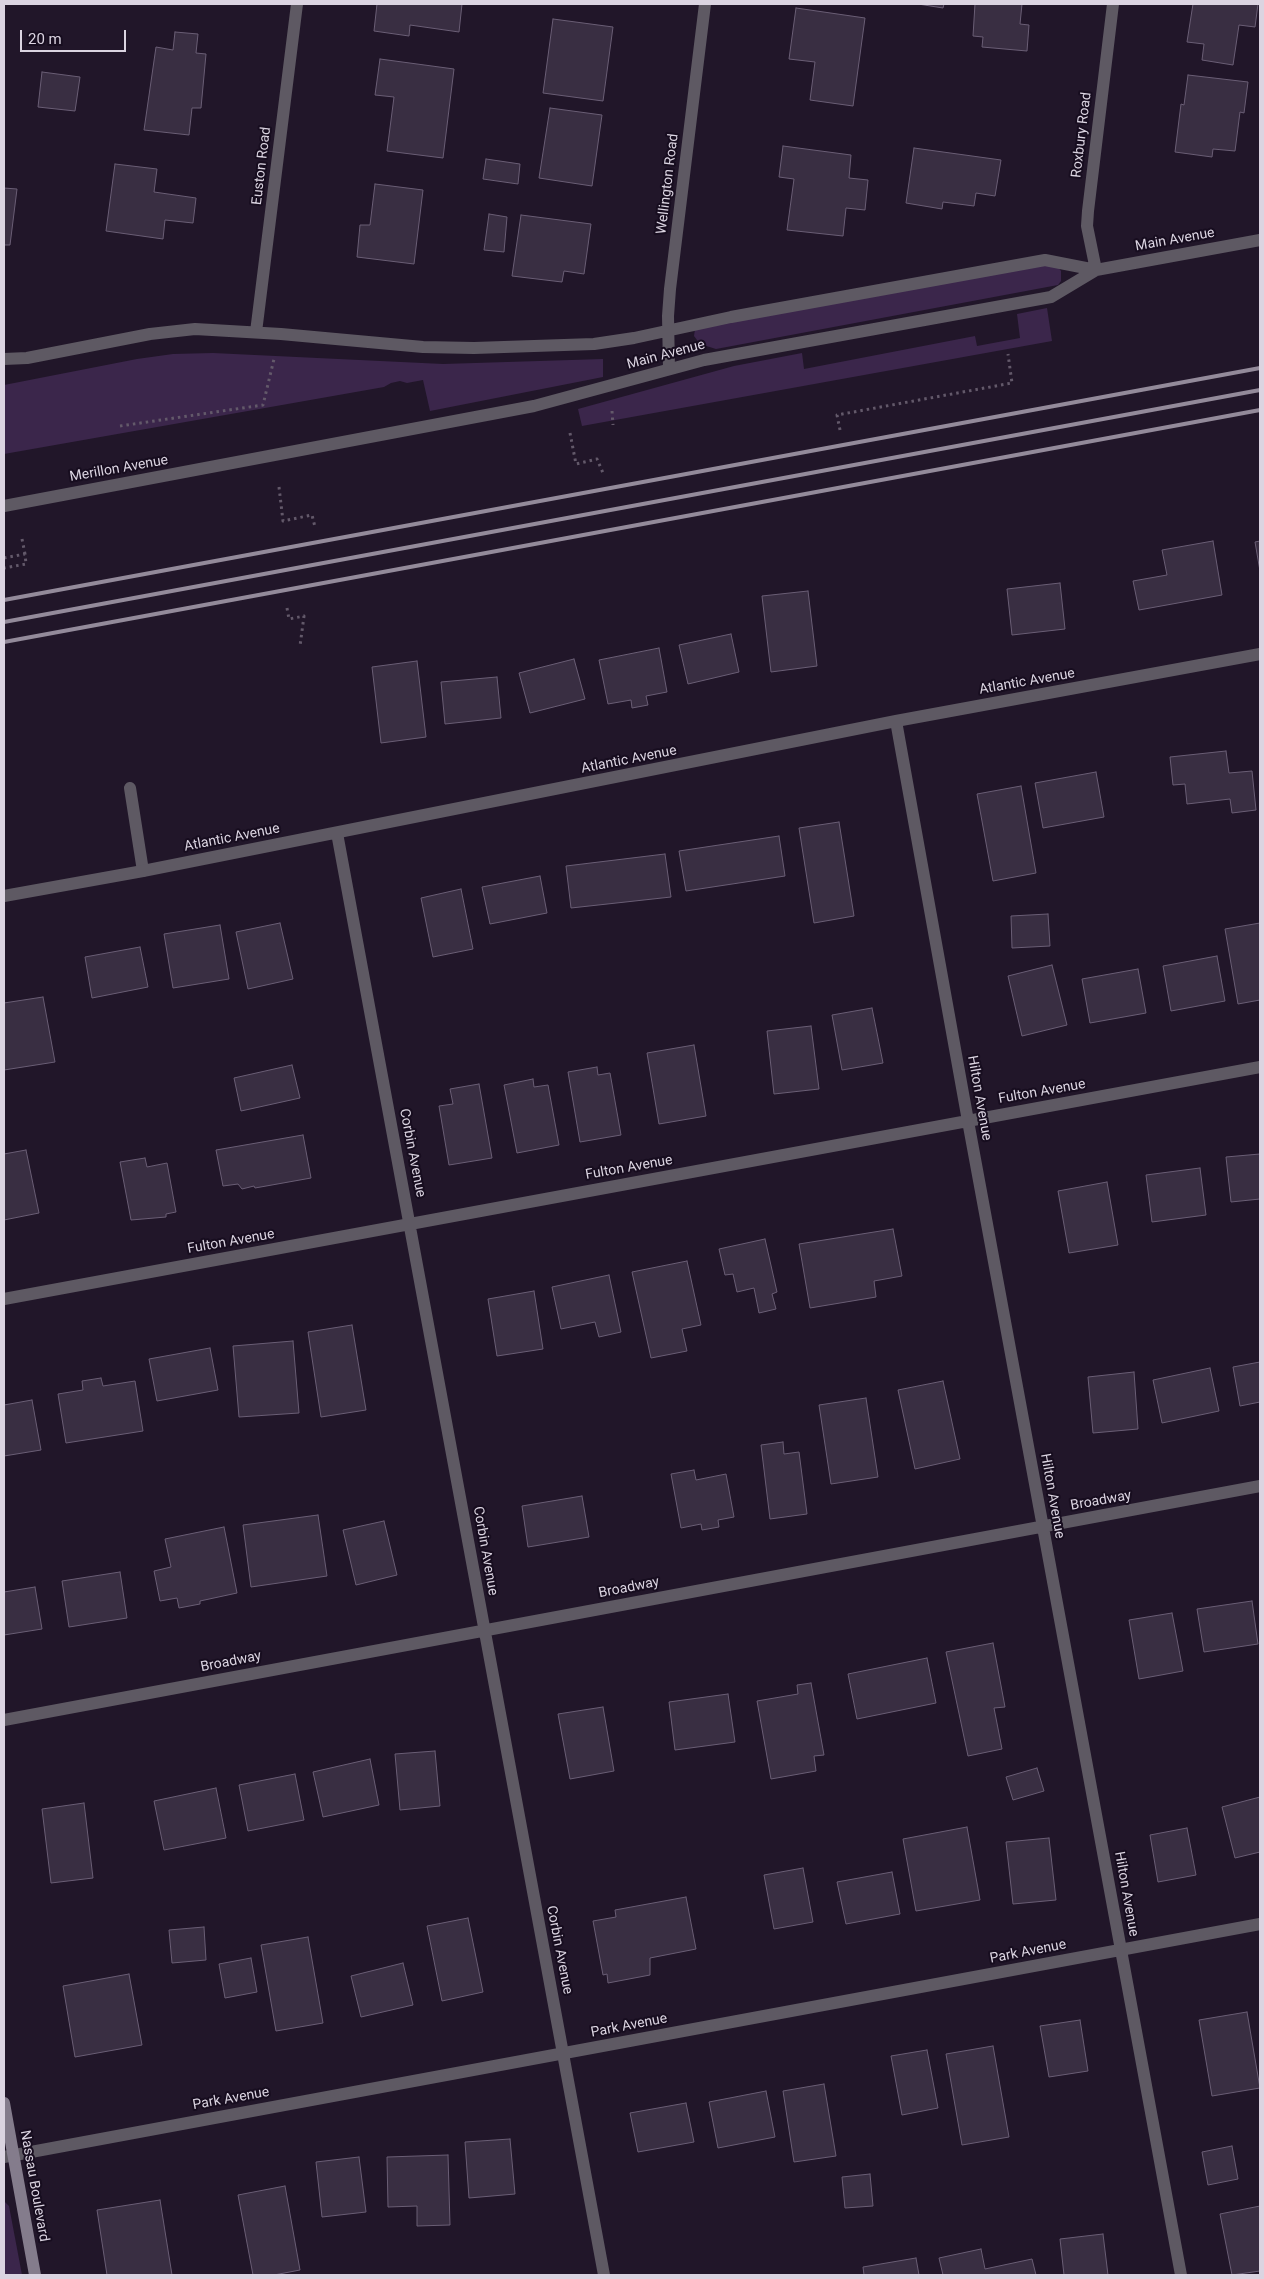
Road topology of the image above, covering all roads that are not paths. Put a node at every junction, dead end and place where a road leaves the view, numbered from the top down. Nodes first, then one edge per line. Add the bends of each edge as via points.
1 (297, 4) edge
2 (706, 4) edge
3 (1114, 4) edge
4 (1260, 240) edge
5 (1096, 270) junction
6 (668, 330) junction
7 (256, 332) junction
8 (27, 358) junction
9 (4, 359) edge
10 (4, 366) edge
11 (669, 369) junction
12 (240, 462) joint
13 (4, 506) edge
14 (1260, 654) edge
15 (896, 722) junction
16 (130, 788) dead end
17 (337, 833) junction
18 (143, 871) junction
19 (4, 896) edge
20 (1260, 1067) edge
21 (968, 1121) junction
22 (410, 1224) junction
23 (4, 1299) edge
24 (1260, 1486) edge
25 (1042, 1527) junction
26 (484, 1631) junction
27 (4, 1720) edge
28 (1260, 1924) edge
29 (1121, 1950) junction
30 (563, 2053) junction
31 (4, 2103) edge
32 (8, 2156) edge
33 (35, 2275) edge
34 (604, 2275) edge
35 (1181, 2275) edge

1 - 7 street, Euston Road
2 - 6 street, Wellington Road via 670,288
3 - 5 street, Roxbury Road via 1088,211 1087,226
4 - 5 street, Main Avenue
5 - 6 street, Main Avenue via 1045,260
5 - 11 street, Main Avenue via 1051,297 743,352
6 - 7 street, Main Avenue via 594,344 474,348 423,347
6 - 11 street, Wellington Road
7 - 8 street via 173,331
8 - 9 street
8 - 10 street
11 - 12 street, Main Avenue via 534,406
12 - 13 street, Merillon Avenue
14 - 15 street, Atlantic Avenue
15 - 17 street, Atlantic Avenue
15 - 21 street, Hilton Avenue
16 - 18 street
17 - 18 street, Atlantic Avenue
17 - 22 street, Corbin Avenue
18 - 19 street, Atlantic Avenue
20 - 21 street, Fulton Avenue
21 - 22 street, Fulton Avenue
21 - 25 street, Hilton Avenue
22 - 23 street, Fulton Avenue
22 - 26 street, Corbin Avenue
24 - 25 street, Broadway
25 - 26 street, Broadway
25 - 29 street, Hilton Avenue
26 - 27 street, Broadway
26 - 30 street, Corbin Avenue
28 - 29 street, Park Avenue
29 - 30 street, Park Avenue
29 - 35 street, Hilton Avenue
30 - 32 street, Park Avenue
30 - 34 street, Corbin Avenue
31 - 32 main road, Nassau Boulevard
32 - 33 main road, Nassau Boulevard

